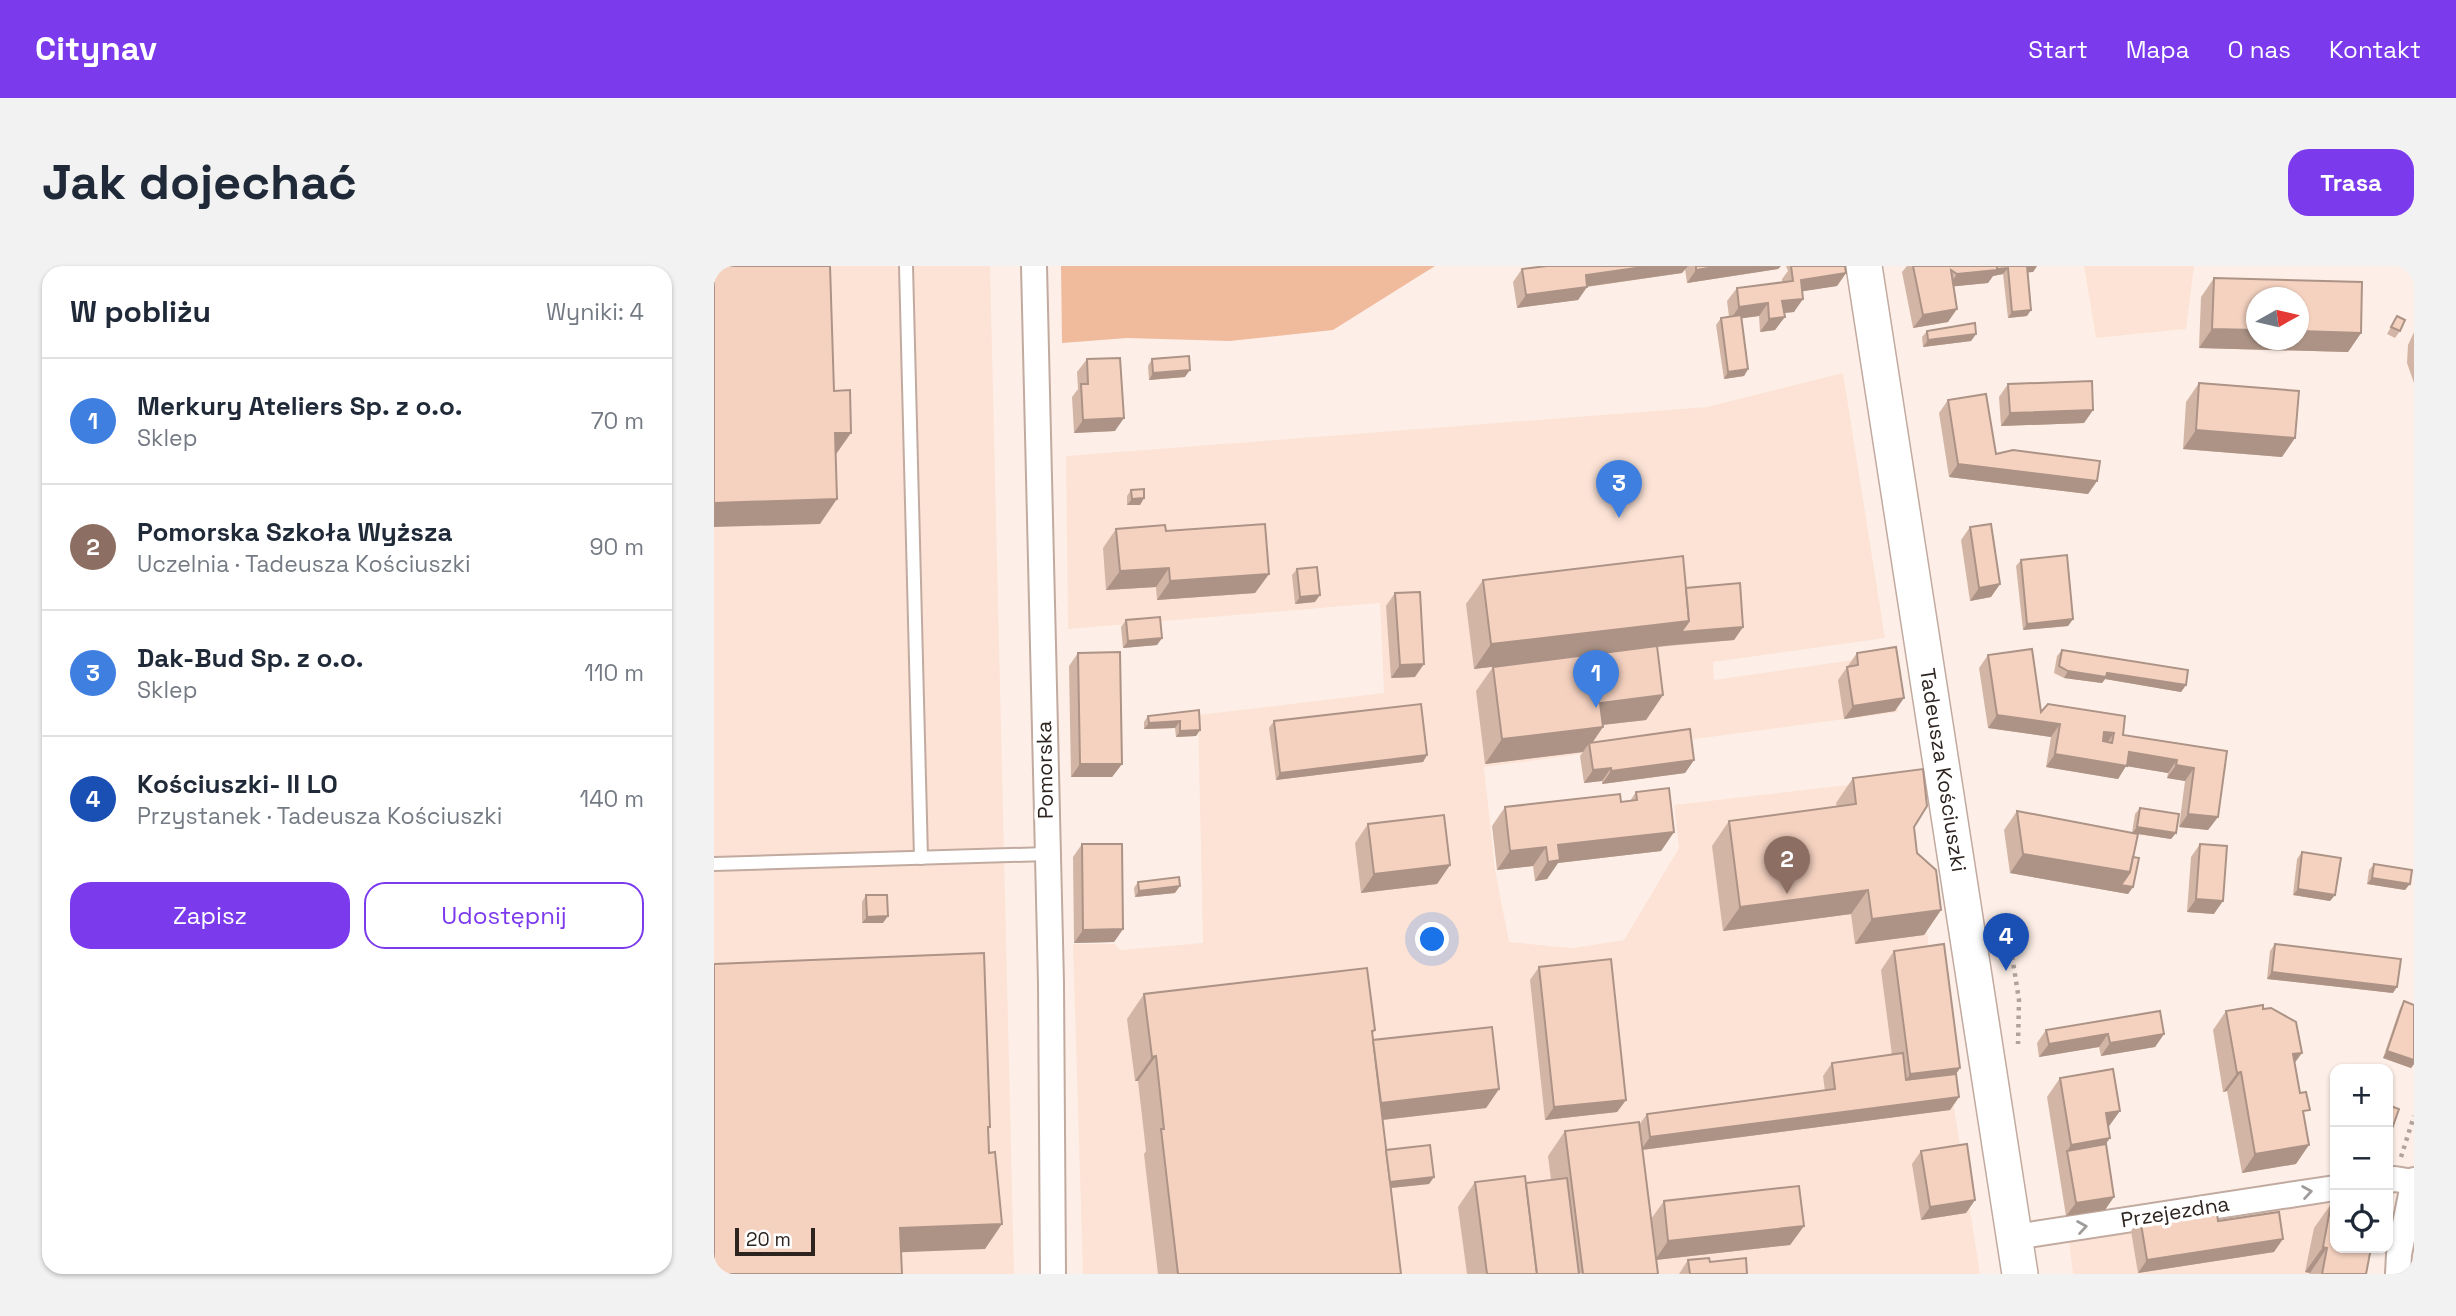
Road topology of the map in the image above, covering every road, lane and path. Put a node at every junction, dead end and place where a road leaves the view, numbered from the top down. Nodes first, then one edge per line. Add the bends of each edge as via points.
1 (906, 266) edge
2 (1034, 266) edge
3 (1864, 266) edge
4 (1047, 854) junction
5 (921, 858) junction
6 (714, 864) edge
7 (2393, 1180) edge
8 (2414, 1181) edge
9 (2330, 1189) edge
10 (2015, 1237) junction
11 (1052, 1274) edge
12 (2020, 1274) edge
13 (2398, 1274) edge

1 - 5 lane
2 - 4 street, Pomorska
3 - 10 street, Tadeusza Kościuszki
4 - 5 lane
4 - 11 street, Pomorska
5 - 6 lane
7 - 8 street
8 - 13 street
10 -> 9 street, Przejezdna
10 - 12 street, Tadeusza Kościuszki

